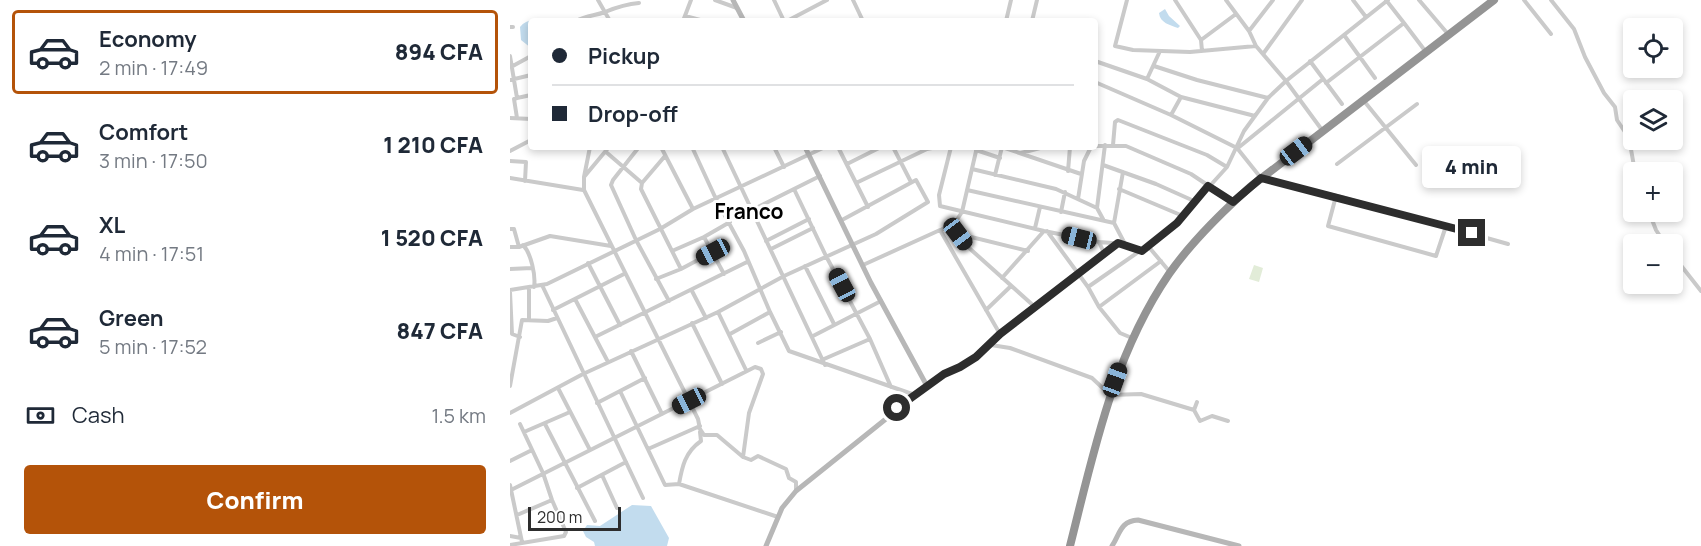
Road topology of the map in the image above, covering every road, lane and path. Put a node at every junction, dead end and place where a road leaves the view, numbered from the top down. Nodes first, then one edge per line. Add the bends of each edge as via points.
1 (598, 0) edge
2 (691, 0) edge
3 (715, 0) edge
4 (733, 0) edge
5 (774, 0) edge
6 (825, 0) edge
7 (853, 0) edge
8 (1011, 0) edge
9 (1037, 0) edge
10 (1127, 0) edge
11 (1175, 0) edge
12 (1226, 0) edge
13 (1262, 0) edge
14 (1273, 0) edge
15 (1302, 0) edge
16 (1353, 0) edge
17 (1387, 0) edge
18 (1419, 0) edge
19 (1524, 0) edge
20 (1551, 0) edge
21 (1491, 1) edge
22 (639, 3) dead end
23 (1267, 7) junction
24 (738, 8) junction
25 (604, 12) junction
26 (1236, 13) junction
27 (1366, 17) junction
28 (582, 18) edge
29 (608, 18) edge
30 (684, 18) edge
31 (743, 18) edge
32 (784, 18) edge
33 (792, 18) edge
34 (862, 18) edge
35 (1007, 18) edge
36 (1033, 18) edge
37 (1404, 23) junction
38 (1249, 31) junction
39 (1551, 34) dead end
40 (1344, 35) junction
41 (1449, 35) junction
42 (1201, 40) junction
43 (1256, 46) junction
44 (1160, 51) junction
45 (1202, 51) junction
46 (1426, 52) junction
47 (1263, 54) junction
48 (510, 56) edge
49 (1360, 56) junction
50 (528, 58) edge
51 (1310, 61) junction
52 (1098, 62) edge
53 (1154, 66) junction
54 (511, 67) edge
55 (528, 76) edge
56 (1375, 78) dead end
57 (1147, 79) junction
58 (512, 80) edge
59 (1286, 81) junction
60 (1325, 81) junction
61 (1098, 83) edge
62 (528, 96) edge
63 (1181, 97) junction
64 (517, 98) junction
65 (1268, 98) junction
66 (1300, 99) junction
67 (1364, 100) junction
68 (1342, 104) dead end
69 (1417, 104) dead end
70 (1172, 115) junction
71 (1255, 116) junction
72 (510, 118) edge
73 (517, 118) junction
74 (528, 119) edge
75 (1385, 128) junction
76 (1323, 131) junction
77 (528, 141) edge
78 (1113, 145) junction
79 (1105, 146) junction
80 (1098, 147) edge
81 (1237, 148) junction
82 (510, 150) edge
83 (589, 150) edge
84 (636, 150) edge
85 (662, 150) edge
86 (693, 150) edge
87 (723, 150) edge
88 (776, 150) edge
89 (807, 150) edge
90 (819, 150) edge
91 (840, 150) edge
92 (875, 150) edge
93 (895, 150) edge
94 (923, 150) edge
95 (950, 150) edge
96 (976, 150) edge
97 (979, 150) edge
98 (1001, 150) edge
99 (1010, 150) edge
100 (1018, 150) edge
101 (1032, 150) edge
102 (1070, 150) edge
103 (1089, 150) edge
104 (606, 152) joint
105 (1019, 153) junction
106 (809, 155) junction
107 (665, 156) junction
108 (1000, 158) junction
109 (510, 161) edge
110 (901, 161) junction
111 (1633, 162) edge
112 (847, 164) junction
113 (1337, 164) dead end
114 (1103, 165) junction
115 (1416, 165) dead end
116 (623, 166) junction
117 (784, 166) junction
118 (1227, 167) junction
119 (972, 169) junction
120 (1068, 171) junction
121 (1123, 172) junction
122 (1081, 174) junction
123 (995, 175) junction
124 (820, 176) junction
125 (584, 177) junction
126 (510, 178) edge
127 (1261, 178) junction
128 (525, 182) junction
129 (911, 182) junction
130 (642, 183) junction
131 (856, 183) junction
132 (1208, 186) junction
133 (741, 187) junction
134 (794, 189) junction
135 (1119, 189) junction
136 (584, 190) junction
137 (967, 190) junction
138 (1065, 192) junction
139 (1336, 196) junction
140 (716, 199) junction
141 (1078, 199) junction
142 (1194, 201) junction
143 (1233, 202) junction
144 (868, 207) junction
145 (1040, 207) junction
146 (1097, 208) junction
147 (693, 209) junction
148 (752, 210) junction
149 (962, 212) junction
150 (1061, 212) junction
151 (1184, 216) junction
152 (809, 219) junction
153 (842, 220) junction
154 (1104, 220) junction
155 (730, 222) junction
156 (1114, 223) junction
157 (949, 226) junction
158 (1446, 226) junction
159 (814, 228) junction
160 (1035, 228) junction
161 (510, 229) edge
162 (660, 229) junction
163 (940, 230) junction
164 (1045, 231) junction
165 (958, 234) junction
166 (704, 237) junction
167 (636, 240) junction
168 (766, 241) junction
169 (1100, 242) junction
170 (1118, 243) junction
171 (853, 244) junction
172 (1125, 244) junction
173 (1508, 244) dead end
174 (521, 246) junction
175 (1148, 246) junction
176 (510, 247) edge
177 (613, 248) junction
178 (771, 249) junction
179 (672, 251) junction
180 (1028, 251) junction
181 (1142, 251) junction
182 (713, 252) junction
183 (1104, 253) junction
184 (826, 256) junction
185 (1161, 261) junction
186 (747, 262) junction
187 (588, 263) junction
188 (863, 265) junction
189 (805, 266) junction
190 (532, 268) junction
191 (1683, 268) edge
192 (510, 269) edge
193 (681, 269) junction
194 (1170, 272) junction
195 (624, 273) junction
196 (724, 274) junction
197 (1078, 274) junction
198 (784, 276) junction
199 (1002, 278) junction
200 (656, 279) junction
201 (542, 285) junction
202 (600, 286) junction
203 (1011, 286) junction
204 (1088, 286) junction
205 (532, 288) junction
206 (759, 289) junction
207 (510, 291) edge
208 (692, 291) junction
209 (1701, 291) edge
210 (575, 299) junction
211 (669, 301) junction
212 (881, 301) junction
213 (1035, 307) junction
214 (1099, 307) junction
215 (553, 310) junction
216 (986, 310) junction
217 (718, 312) junction
218 (770, 312) junction
219 (644, 314) junction
220 (857, 315) junction
221 (557, 318) junction
222 (706, 318) junction
223 (529, 319) junction
224 (692, 323) junction
225 (834, 324) junction
226 (620, 326) junction
227 (781, 332) junction
228 (730, 334) junction
229 (1000, 334) junction
230 (813, 336) junction
231 (520, 337) junction
232 (595, 337) junction
233 (1132, 338) junction
234 (657, 339) junction
235 (870, 339) junction
236 (758, 343) dead end
237 (991, 345) junction
238 (510, 351) edge
239 (517, 351) junction
240 (631, 351) junction
241 (824, 359) junction
242 (608, 362) junction
243 (825, 364) junction
244 (746, 370) junction
245 (511, 374) edge
246 (583, 374) junction
247 (645, 378) junction
248 (722, 384) junction
249 (510, 386) edge
250 (927, 386) junction
251 (891, 387) junction
252 (558, 388) junction
253 (620, 391) junction
254 (915, 394) junction
255 (1110, 395) junction
256 (689, 401) junction
257 (1197, 402) dead end
258 (597, 403) junction
259 (1194, 410) junction
260 (570, 411) junction
261 (510, 413) edge
262 (662, 414) junction
263 (1228, 421) dead end
264 (520, 424) dead end
265 (545, 424) junction
266 (638, 426) junction
267 (700, 427) junction
268 (524, 432) junction
269 (614, 438) junction
270 (648, 449) junction
271 (532, 450) junction
272 (590, 450) junction
273 (743, 457) junction
274 (510, 461) edge
275 (626, 462) junction
276 (565, 463) junction
277 (543, 473) junction
278 (602, 476) junction
279 (679, 484) junction
280 (511, 488) edge
281 (577, 488) junction
282 (796, 491) junction
283 (643, 498) dead end
284 (552, 500) junction
285 (617, 508) dead end
286 (510, 511) edge
287 (516, 513) junction
288 (778, 517) junction
289 (594, 521) dead end
290 (510, 536) edge
291 (521, 540) junction
292 (510, 545) edge
293 (766, 546) edge
294 (1070, 546) edge
295 (1112, 546) edge
296 (1237, 546) edge

1 - 25 street
2 - 30 street
3 - 24 street
4 - 24 street
5 - 32 street
6 - 33 street
7 - 34 street
8 - 35 street
9 - 36 street
10 - 44 street via 1115,46
11 - 42 street
12 - 26 street
13 - 23 street
14 - 23 street
15 - 47 street
16 - 27 street
17 - 27 street
17 - 37 street
18 - 41 street
19 - 39 street
20 - 111 street via 1574,29 1599,84 1615,107 1617,120 1629,138
21 - 41 highway
22 - 25 street
23 - 38 street
24 - 31 street
25 - 28 street
25 - 29 street
26 - 38 street
26 - 42 street
27 - 40 street
37 - 46 street
37 - 49 street
38 - 43 street
40 - 49 street
40 - 51 street
41 - 46 highway
42 - 45 street
43 - 45 street
43 - 47 street
44 - 45 street
44 - 53 street
46 - 67 highway
47 - 59 street
48 - 54 street
49 - 56 street
49 - 60 street
50 - 54 street
51 - 59 street
51 - 60 street
52 - 57 street
53 - 57 street
53 - 65 street
54 - 58 street
55 - 58 street
57 - 63 street
58 - 64 street
59 - 65 street
59 - 66 street
60 - 66 street
60 - 68 street
61 - 70 street
62 - 64 street
63 - 70 street
63 - 71 street
64 - 73 street
65 - 71 street
66 - 76 street
66 - 81 street
67 - 75 street
67 - 76 highway
69 - 75 street
70 - 81 street
71 - 81 street
72 - 73 street
73 - 74 street
75 - 113 street
75 - 115 street
76 - 127 highway
77 - 82 street
78 - 79 street
78 - 118 street via 1118,120 1207,155
78 - 132 street via 1126,146 1162,161
79 - 80 street
79 - 114 street
81 - 118 street
81 - 127 street
83 - 125 street
84 - 116 street
85 - 107 street
86 - 140 street
87 - 133 street
88 - 117 street
89 - 106 street
90 - 106 street
91 - 112 street
92 - 112 street
93 - 110 street
94 - 110 street
95 - 149 street via 940,206
96 - 119 street
97 - 108 street
98 - 108 street
99 - 105 street
100 - 105 street
101 - 105 street
102 - 120 street
103 - 122 street
104 - 116 street
104 - 125 street
105 - 120 street
106 - 117 street
106 - 124 street
107 - 130 street
107 - 147 street
108 - 123 street
109 - 128 street via 526,162
110 - 129 street
110 - 131 street
112 - 131 street
114 - 121 street
114 - 146 street
116 - 130 street
116 - 167 street via 611,185
117 - 133 street
118 - 132 street
119 - 123 street
119 - 137 street
120 - 122 street
121 - 135 street
121 - 142 street
122 - 141 street
123 - 138 street
124 - 134 street
124 - 153 street
125 - 136 street
126 - 128 street
127 - 139 street
127 - 143 highway
128 - 136 street
129 - 144 street
129 - 171 street via 916,180 927,204
130 - 162 street via 642,193
131 - 144 street
132 - 142 street
132 - 143 street
133 - 140 street
133 - 148 street
134 - 148 street
134 - 152 street
135 - 151 street
135 - 156 street
136 - 177 street
137 - 145 street
137 - 149 street
138 - 141 street
138 - 150 street
139 - 158 street
139 - 158 street via 1328,226 1436,256
140 - 147 street
140 - 155 street
141 - 146 street
142 - 151 street
143 - 194 highway
144 - 153 street
145 - 150 street
145 - 160 street
146 - 154 street
147 - 162 street
148 - 168 street
149 - 157 street
149 - 160 street
150 - 154 street
151 - 175 street
152 - 159 street
152 - 168 street
153 - 171 street
154 - 156 street
155 - 166 street
155 - 186 street
156 - 172 street
157 - 163 street
157 - 165 street
158 - 173 street
159 - 178 street
159 - 184 street
160 - 164 street
161 - 174 street
162 - 167 street
162 - 179 street
163 - 188 street
163 - 216 street
164 - 169 street
164 - 180 street
164 - 197 street
165 - 180 street
165 - 199 street
166 - 179 street
166 - 182 street
167 - 177 street
167 - 200 street
168 - 178 street
169 - 170 street
169 - 183 street
170 - 172 street
170 - 183 street
171 - 184 street
171 - 188 street
172 - 181 street
174 - 176 street
174 - 177 street via 550,236
174 - 190 street via 527,248
175 - 181 street
175 - 185 street
177 - 187 street
177 - 195 street
178 - 198 street
179 - 193 street
180 - 199 street
181 - 204 street
182 - 193 street
182 - 196 street
183 - 197 street
184 - 189 street
184 - 220 street
185 - 194 street
185 - 214 street
186 - 196 street
186 - 206 street
187 - 201 street
187 - 202 street
188 - 212 street
189 - 198 street
189 - 225 street
190 - 192 street
190 - 205 street via 536,280
191 - 209 street
193 - 200 street
194 - 233 highway
195 - 202 street
195 - 219 street
196 - 208 street
197 - 204 street
197 - 213 street
198 - 206 street
198 - 230 street
199 - 203 street
200 - 211 street
201 - 205 street
201 - 215 street
202 - 210 street
202 - 226 street
203 - 213 street
203 - 216 street
204 - 214 street
205 - 207 street
205 - 223 street
206 - 217 street
206 - 218 street
207 - 231 street via 513,334
208 - 211 street
208 - 222 street
210 - 215 street
210 - 232 street
211 - 219 street
212 - 220 street
212 - 250 street
213 - 229 street
214 - 233 street via 1120,333
215 - 221 street
216 - 229 street
217 - 222 street
217 - 228 street
218 - 227 street
218 - 228 street
219 - 226 street
219 - 234 street
220 - 225 street
220 - 235 street
221 - 223 street
221 - 246 street
222 - 224 street
223 - 231 street via 522,320
224 - 234 street
224 - 248 street
225 - 230 street
226 - 232 street
227 - 236 street
227 - 243 street via 790,352
228 - 244 street
229 - 237 street
230 - 241 street
231 - 239 street
232 - 242 street
233 - 255 highway
234 - 240 street
234 - 256 street
235 - 241 street
235 - 251 street
237 - 250 street
237 - 255 street via 1010,348 1092,378
238 - 239 street
239 - 245 street
240 - 242 street
240 - 247 street
241 - 243 street
242 - 246 street
243 - 251 street
244 - 248 street
244 - 273 street via 758,368 763,374 749,413
245 - 249 street
246 - 252 street
246 - 258 street
247 - 253 street
247 - 262 street
248 - 256 street
250 - 254 street
251 - 254 street
252 - 260 street
252 - 261 street
253 - 258 street
253 - 266 street
254 - 282 street
255 - 259 street via 1141,394
255 - 294 highway
256 - 262 street
256 - 267 street
257 - 259 street
258 - 269 street
259 - 263 street via 1200,421 1212,416
260 - 265 street
260 - 272 street
262 - 266 street
264 - 268 street
265 - 268 street
265 - 276 street
266 - 269 street
266 - 270 street
267 - 270 street
267 - 273 street via 704,435 717,435
267 - 279 street via 701,441 682,464
268 - 271 street
269 - 272 street
269 - 275 street
270 - 279 street via 665,485
271 - 274 street
271 - 277 street
272 - 276 street
273 - 282 street via 751,460 758,456 786,470 796,482
275 - 278 street
275 - 283 street
276 - 277 street
276 - 281 street
277 - 280 street
277 - 284 street
278 - 281 street
278 - 285 street
279 - 288 street
280 - 287 street
281 - 289 street
282 - 288 street
284 - 287 street
284 - 291 street via 566,532 564,536
286 - 287 street
287 - 291 street
288 - 293 street
290 - 291 street
291 - 292 street
295 - 296 street via 1119,530 1138,520

